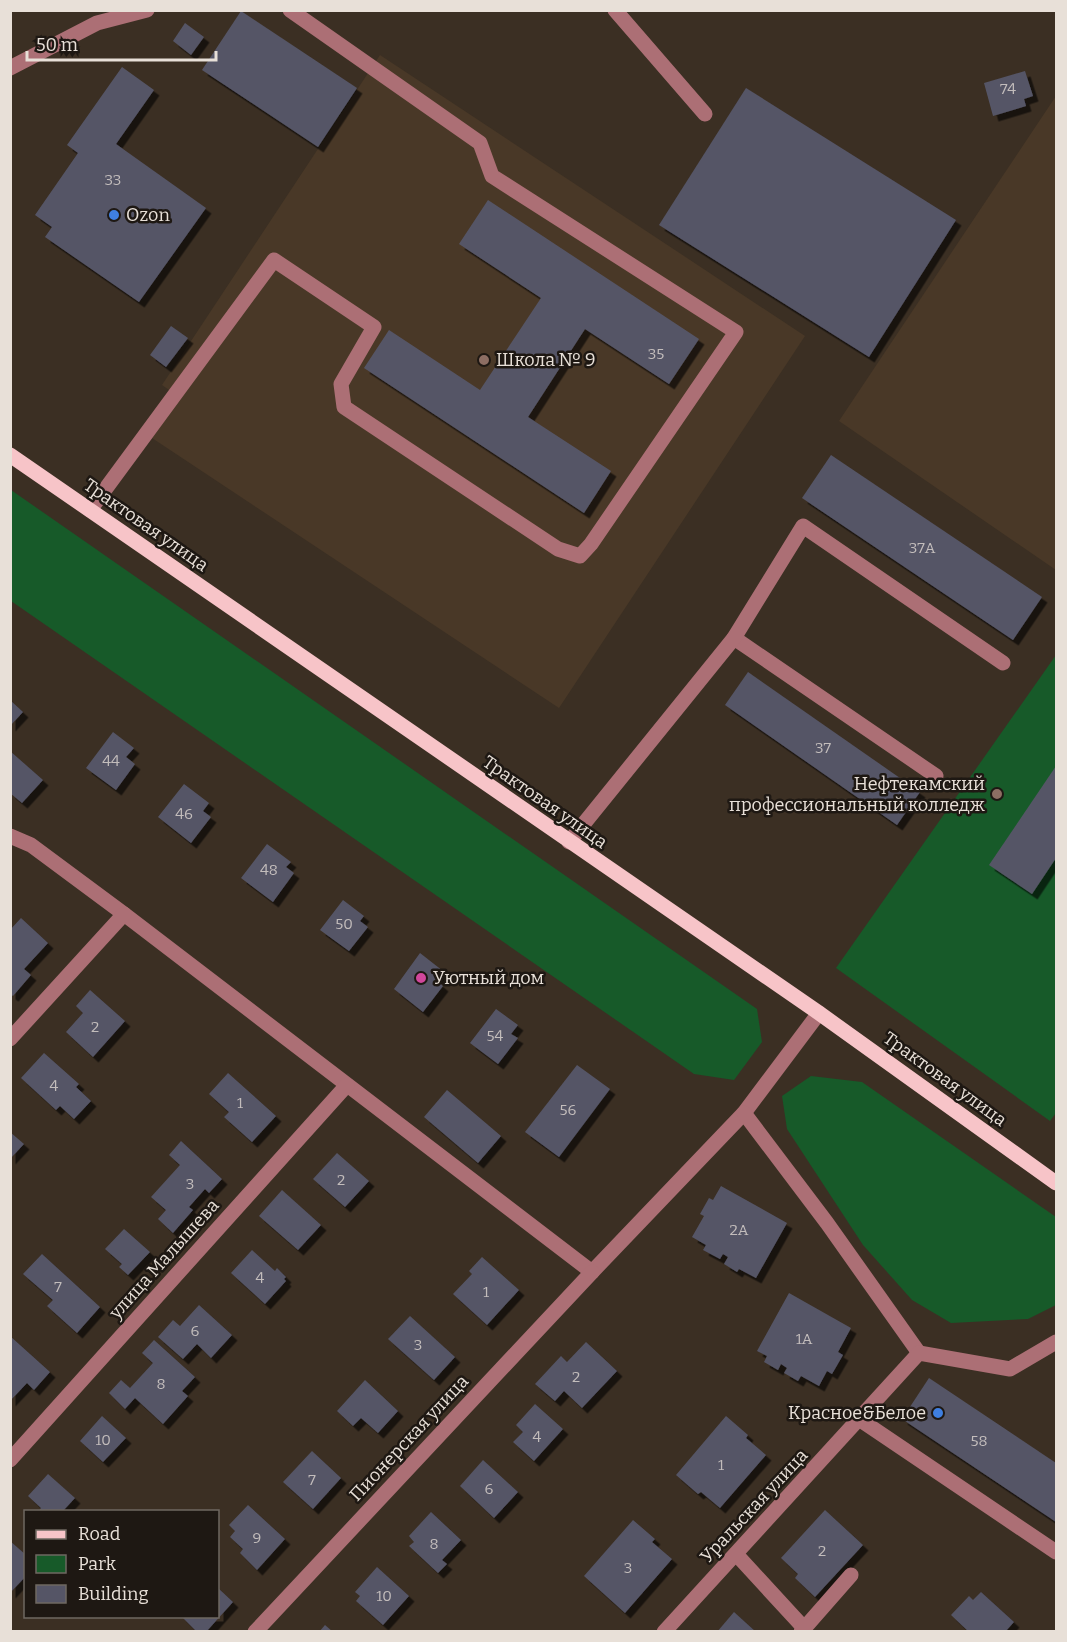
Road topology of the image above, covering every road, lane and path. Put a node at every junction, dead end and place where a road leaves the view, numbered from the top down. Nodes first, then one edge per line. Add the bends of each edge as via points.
1 (147, 10) edge
2 (290, 10) edge
3 (615, 10) edge
4 (10, 68) edge
5 (705, 114) dead end
6 (10, 455) edge
7 (90, 510) junction
8 (734, 638) junction
9 (1003, 663) dead end
10 (936, 777) dead end
11 (10, 836) edge
12 (569, 842) junction
13 (124, 914) junction
14 (819, 1013) junction
15 (10, 1039) edge
16 (347, 1085) junction
17 (744, 1113) junction
18 (1056, 1183) edge
19 (592, 1272) junction
20 (1056, 1342) edge
21 (919, 1353) junction
22 (859, 1419) junction
23 (10, 1460) edge
24 (1056, 1552) edge
25 (736, 1554) junction
26 (851, 1575) dead end
27 (802, 1630) edge
28 (255, 1632) edge
29 (664, 1632) edge

1 - 4 street via 97,23
2 - 7 street via 480,143 492,176 736,332 580,556 558,549 344,407 341,384 374,327 274,260
3 - 5 street
6 - 7 main road, Трактовая улица
7 - 12 main road, Трактовая улица
8 - 9 street via 803,526
8 - 10 street
8 - 12 street
11 - 13 street via 31,845
12 - 14 main road, Трактовая улица
13 - 15 street
13 - 16 street
14 - 17 street, Пионерская улица
14 - 18 main road, Трактовая улица
16 - 19 street
16 - 23 street, улица Малышева
17 - 19 street, Пионерская улица
17 - 21 street
19 - 28 street, Пионерская улица
20 - 21 street via 1010,1369
21 - 22 street, Уральская улица
22 - 24 street
22 - 25 street, Уральская улица
25 - 27 street
25 - 29 street, Уральская улица
26 - 27 street

